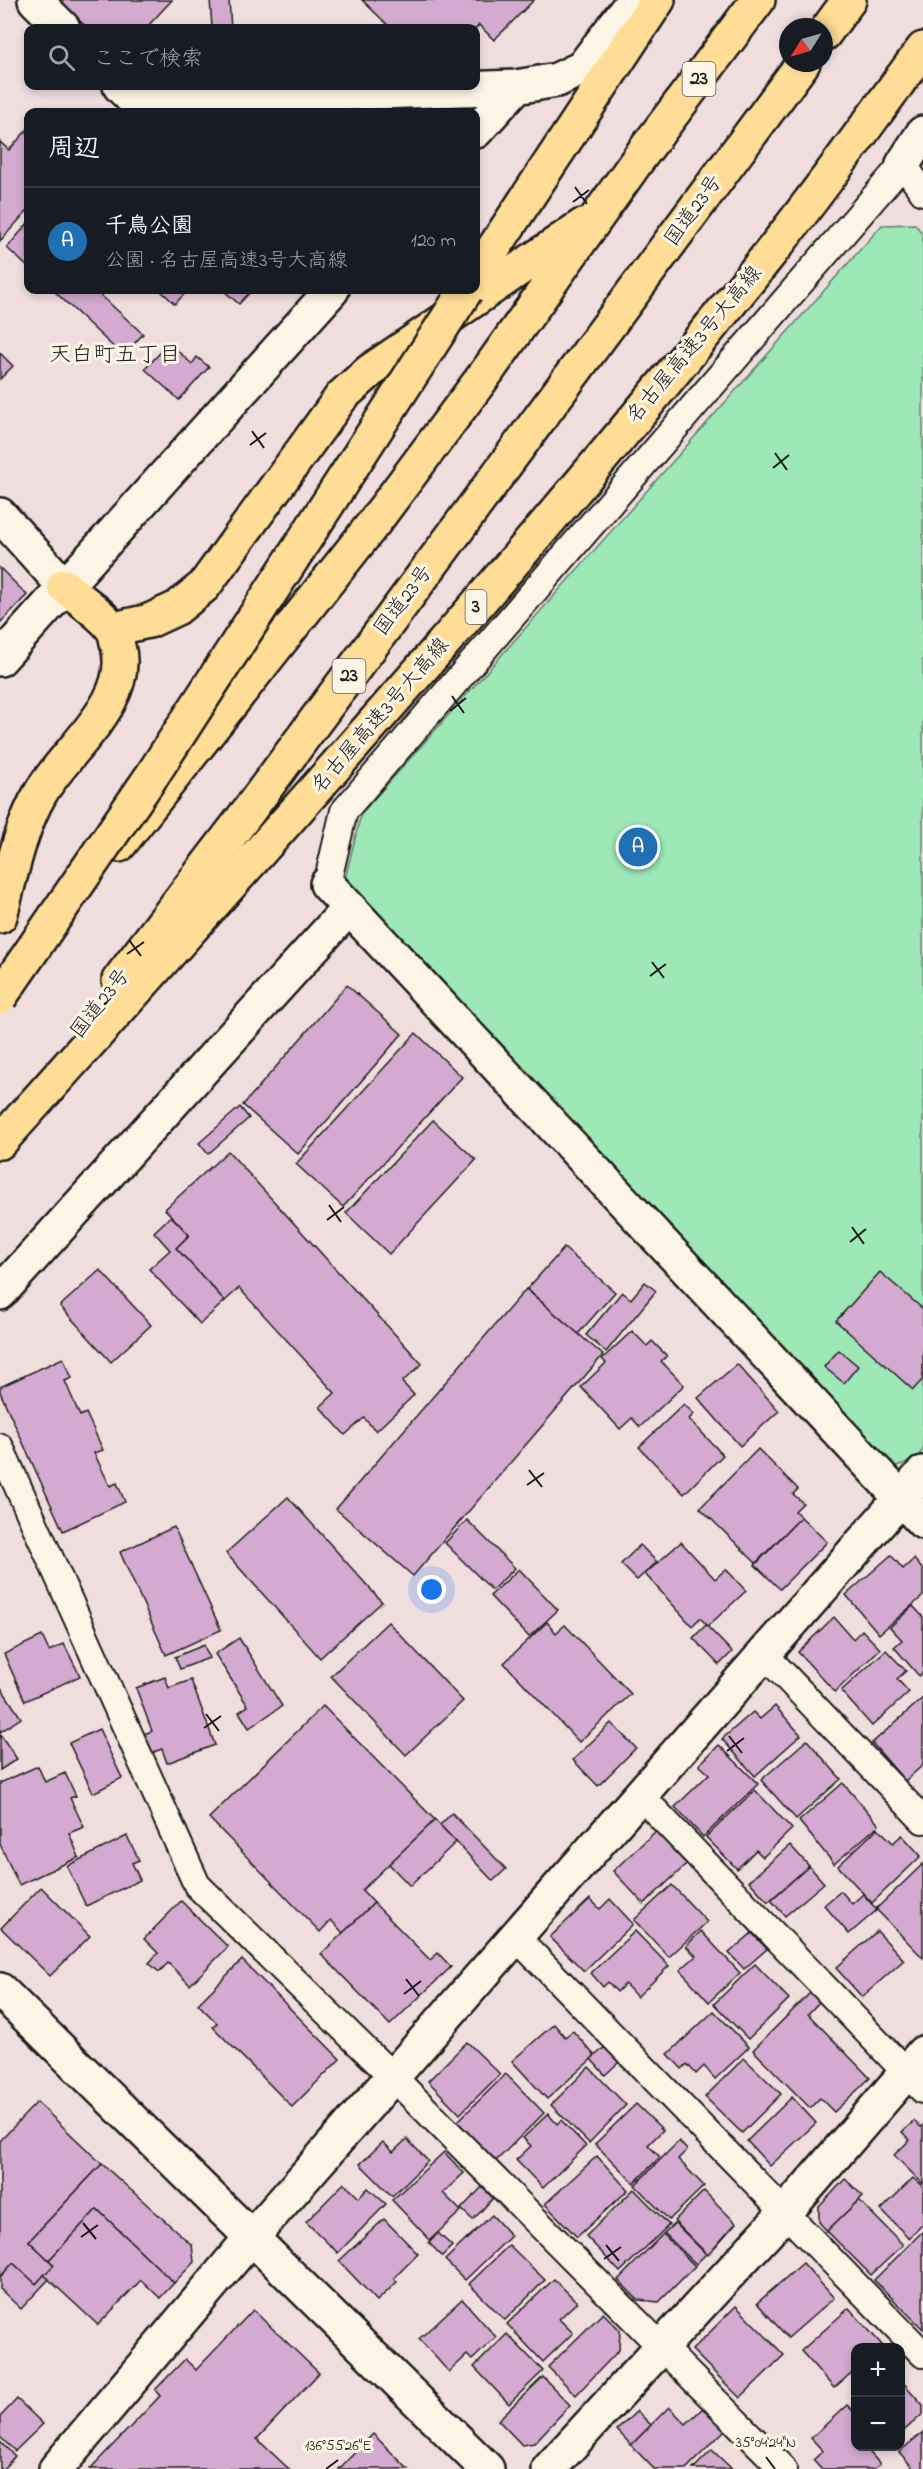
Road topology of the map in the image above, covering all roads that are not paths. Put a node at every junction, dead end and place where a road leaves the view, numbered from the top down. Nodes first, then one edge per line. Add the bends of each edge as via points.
1 (35, 0) edge
2 (658, 0) edge
3 (758, 0) edge
4 (849, 0) edge
5 (622, 5) edge
6 (833, 22) edge
7 (59, 24) edge
8 (923, 49) edge
9 (795, 72) edge
10 (516, 87) junction
11 (480, 88) edge
12 (124, 90) edge
13 (434, 90) edge
14 (480, 127) edge
15 (923, 134) edge
16 (903, 164) junction
17 (923, 192) edge
18 (599, 214) junction
19 (480, 269) edge
20 (328, 294) edge
21 (463, 294) edge
22 (0, 515) edge
23 (64, 586) junction
24 (113, 629) junction
25 (0, 659) edge
26 (327, 884) joint
27 (349, 908) junction
28 (0, 916) edge
29 (0, 987) edge
30 (0, 997) edge
31 (0, 1135) edge
32 (0, 1142) edge
33 (0, 1293) edge
34 (0, 1446) edge
35 (923, 1473) edge
36 (901, 1499) junction
37 (923, 1522) edge
38 (764, 1654) junction
39 (639, 1794) junction
40 (923, 1820) edge
41 (517, 1938) junction
42 (0, 1990) edge
43 (917, 2072) edge
44 (393, 2077) junction
45 (785, 2212) junction
46 (251, 2238) junction
47 (660, 2346) junction
48 (923, 2354) edge
49 (56, 2469) edge
50 (487, 2469) edge
51 (549, 2469) edge
52 (783, 2469) edge

1 - 7 street
2 - 19 highway
3 - 18 highway, 23
4 - 6 highway
5 - 10 street via 582,68 557,80
8 - 32 highway, 名古屋高速3号大高線 / 3 via 765,260 507,572
9 - 31 highway, 国道23号 / 23 via 250,809
10 - 11 street
10 - 14 street
12 - 13 street via 135,101
15 - 16 street
16 - 17 lane
16 - 26 lane via 344,811
18 - 24 highway via 370,371 342,396 204,586 177,608 149,621
18 - 29 highway, 23 via 373,524 146,813
20 - 23 street
21 - 30 highway, bridge via 153,774
22 - 23 street
23 - 24 highway
23 - 25 street
24 - 28 highway via 121,659 118,683 105,709 60,763 39,796
26 - 27 street
27 - 33 street
27 - 36 street
34 - 44 lane via 196,1885
35 - 36 street
36 - 37 street
36 - 38 street
38 - 39 street
38 - 40 lane
39 - 41 street
39 - 43 lane
41 - 44 street
41 - 45 lane
42 - 46 street
43 - 45 street
44 - 46 street
44 - 47 lane
45 - 47 street
45 - 48 lane
46 - 49 street
46 - 50 street
47 - 51 street
47 - 52 lane

